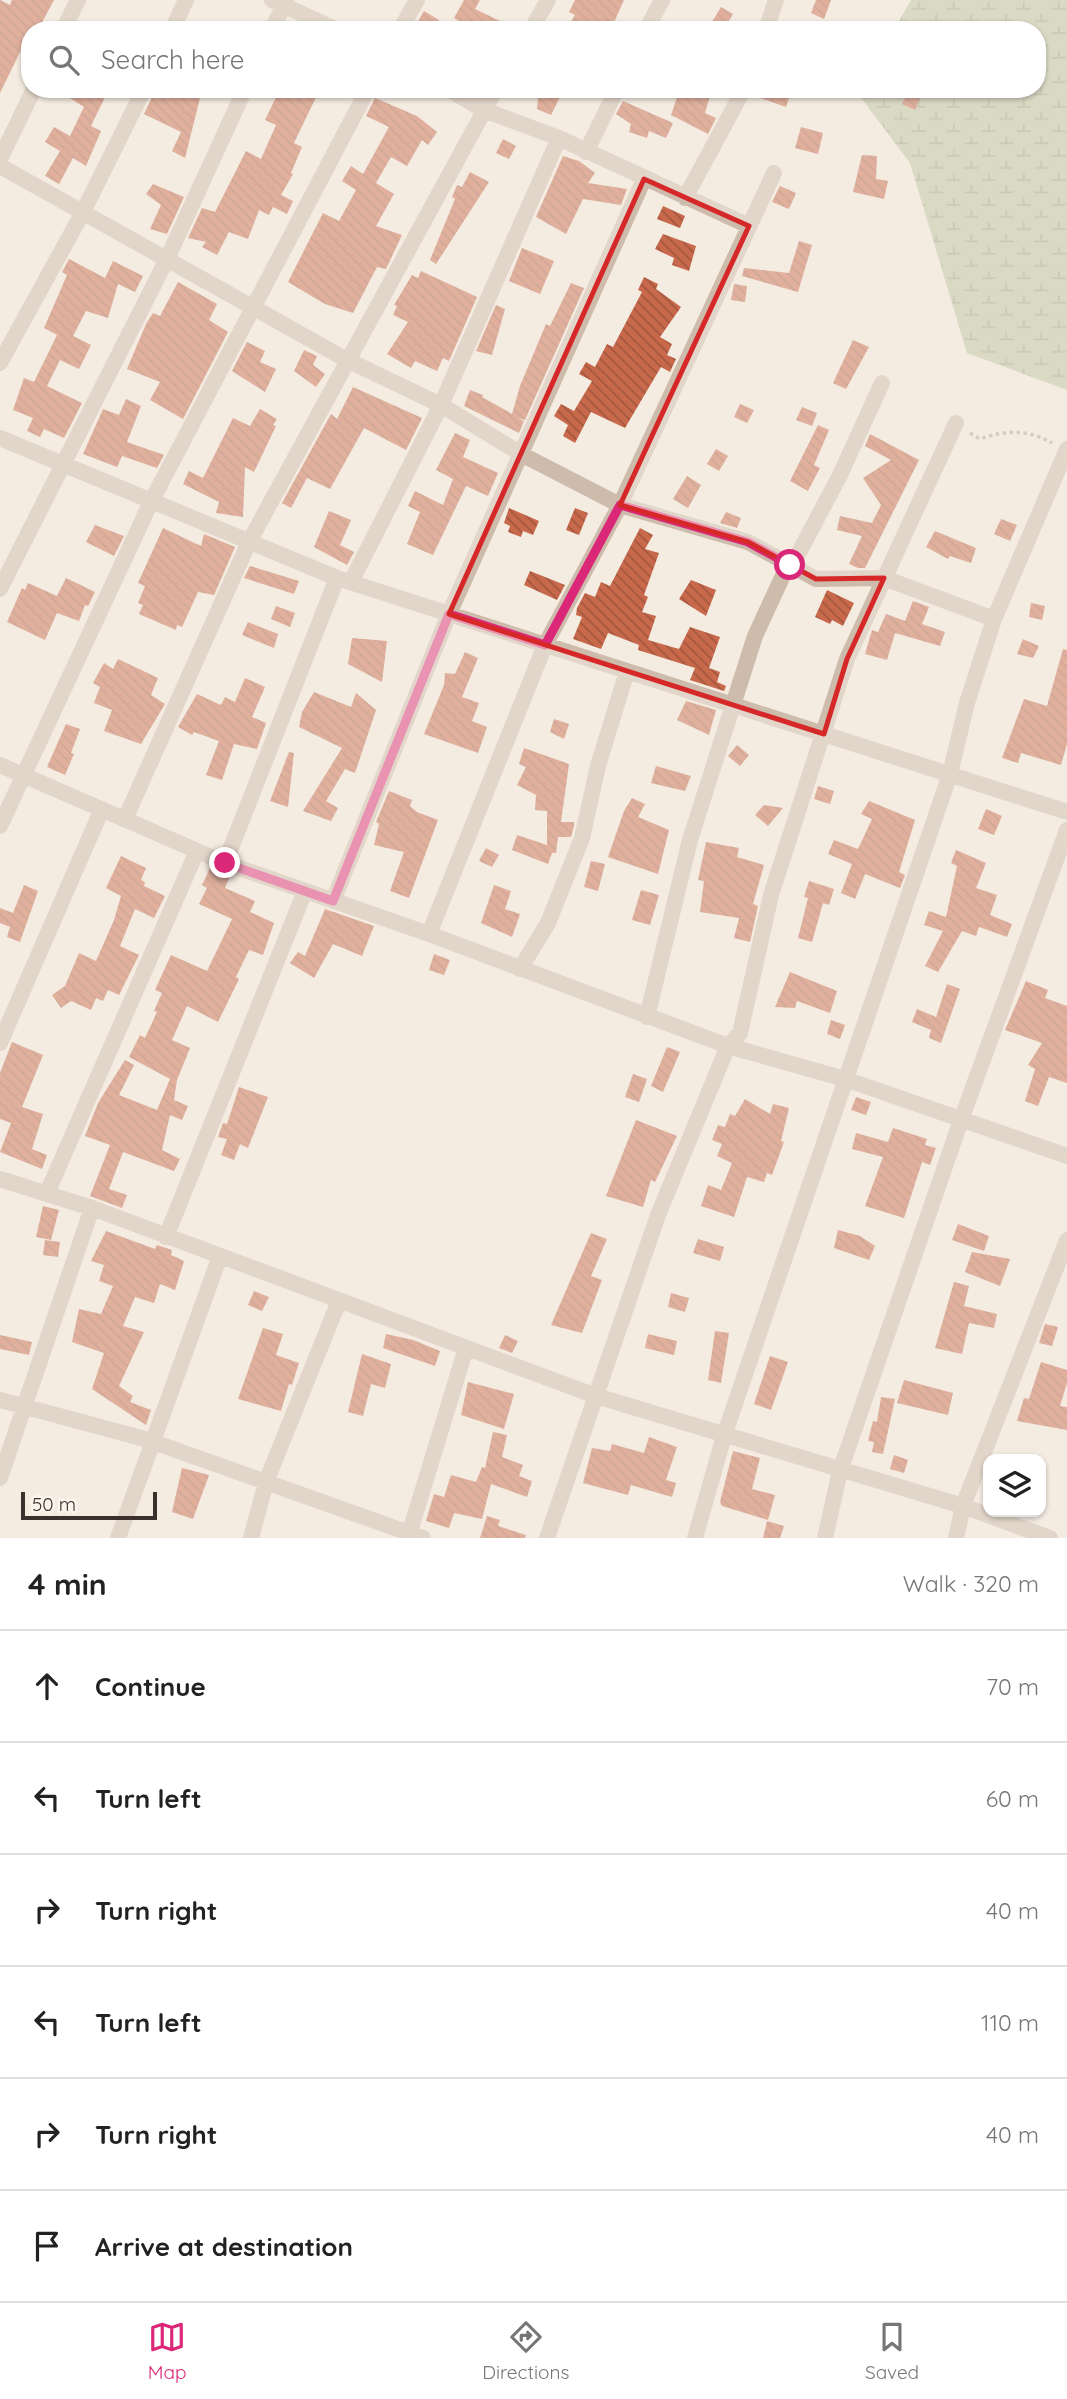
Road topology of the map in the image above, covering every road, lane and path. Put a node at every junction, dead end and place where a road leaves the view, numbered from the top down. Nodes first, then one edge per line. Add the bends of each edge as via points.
1 (78, 0) edge
2 (187, 0) edge
3 (417, 0) edge
4 (548, 0) edge
5 (662, 0) edge
6 (776, 0) edge
7 (280, 2) edge
8 (68, 21) edge
9 (176, 21) edge
10 (275, 21) edge
11 (319, 21) edge
12 (405, 21) edge
13 (536, 21) edge
14 (651, 21) edge
15 (769, 21) edge
16 (30, 98) edge
17 (140, 98) edge
18 (241, 98) edge
19 (363, 98) edge
20 (463, 98) edge
21 (491, 98) edge
22 (613, 98) edge
23 (739, 98) edge
24 (484, 110) junction
25 (559, 138) junction
26 (586, 152) junction
27 (0, 159) edge
28 (0, 166) edge
29 (774, 173) dead end
30 (644, 179) junction
31 (685, 198) junction
32 (83, 212) junction
33 (749, 226) junction
34 (167, 259) junction
35 (255, 307) junction
36 (347, 360) junction
37 (0, 363) edge
38 (882, 383) dead end
39 (441, 405) junction
40 (956, 423) joint
41 (0, 438) edge
42 (1062, 448) edge
43 (523, 455) junction
44 (63, 462) junction
45 (1060, 488) edge
46 (151, 502) junction
47 (620, 505) junction
48 (249, 542) junction
49 (790, 565) junction
50 (884, 578) junction
51 (344, 580) junction
52 (0, 589) edge
53 (449, 614) junction
54 (994, 619) junction
55 (545, 645) junction
56 (627, 671) junction
57 (734, 705) junction
58 (824, 734) junction
59 (0, 765) edge
60 (950, 774) junction
61 (24, 776) junction
62 (102, 809) junction
63 (1067, 812) edge
64 (125, 820) junction
65 (0, 826) edge
66 (1067, 830) edge
67 (197, 851) junction
68 (225, 863) junction
69 (305, 891) junction
70 (333, 901) junction
71 (429, 934) junction
72 (520, 969) junction
73 (647, 1017) junction
74 (0, 1043) edge
75 (727, 1046) junction
76 (845, 1079) junction
77 (961, 1120) junction
78 (1067, 1156) edge
79 (0, 1179) edge
80 (47, 1193) junction
81 (92, 1208) junction
82 (166, 1237) junction
83 (1067, 1241) edge
84 (220, 1256) junction
85 (339, 1301) junction
86 (466, 1348) junction
87 (596, 1396) junction
88 (0, 1400) edge
89 (24, 1406) junction
90 (724, 1436) junction
91 (153, 1442) junction
92 (840, 1471) junction
93 (0, 1478) edge
94 (266, 1482) junction
95 (963, 1506) junction
96 (414, 1536) edge
97 (118, 1538) edge
98 (251, 1538) edge
99 (547, 1538) edge
100 (695, 1538) edge
101 (825, 1538) edge
102 (956, 1538) edge
103 (1050, 1538) edge

1 - 8 street
2 - 9 street
3 - 12 street
4 - 13 street
5 - 14 street
6 - 15 street
7 - 10 street
7 - 11 street
16 - 27 street
17 - 32 street
18 - 34 street
19 - 35 street
20 - 24 street
21 - 24 street
22 - 26 street
23 - 31 street
24 - 25 street
24 - 36 street
25 - 26 street
25 - 39 street
26 - 30 street
28 - 32 street
29 - 33 street
30 - 31 street
30 - 43 street
31 - 33 street
32 - 34 street
32 - 37 street
33 - 47 street
34 - 35 street
34 - 44 street
35 - 36 street
35 - 46 street
36 - 39 street
36 - 48 street
38 - 49 street
39 - 43 street
39 - 51 street
40 - 42 path via 980,439 1007,431 1030,434
40 - 50 street
41 - 44 street
42 - 45 street
43 - 47 street
43 - 53 street
44 - 46 street
44 - 52 street
45 - 54 street
46 - 48 street
46 - 61 street
47 - 49 street via 748,542
47 - 55 street
48 - 51 street
48 - 64 street
49 - 50 street via 816,579
49 - 57 street via 755,636
50 - 54 street
50 - 58 street via 847,659
51 - 53 street
51 - 68 street
53 - 55 street
53 - 70 street
54 - 60 street
55 - 56 street
55 - 71 street
56 - 57 street
56 - 72 street via 582,838 548,923
57 - 58 street
57 - 73 street via 690,840
58 - 60 street
58 - 75 street via 772,895 740,1033
59 - 61 street
60 - 63 street
60 - 76 street
61 - 62 street
61 - 65 street
62 - 64 street
62 - 74 street
64 - 67 street
66 - 77 street
67 - 68 street
67 - 80 street
68 - 69 street
69 - 70 street
69 - 82 street
70 - 71 street
71 - 72 street
72 - 73 street
73 - 75 street
75 - 76 street
75 - 87 street via 658,1215
76 - 77 street
76 - 90 street
77 - 78 street
77 - 92 street
79 - 80 street
80 - 81 street
81 - 82 street
81 - 89 street
82 - 84 street
83 - 95 street
84 - 85 street
84 - 91 street
85 - 86 street
85 - 94 street
86 - 87 street
86 - 96 street
87 - 90 street
87 - 99 street
88 - 89 street
89 - 91 street
89 - 93 street
90 - 92 street
90 - 100 street
91 - 94 street
91 - 97 street
92 - 95 street
92 - 101 street
94 - 96 street
94 - 98 street
95 - 102 street
95 - 103 street

